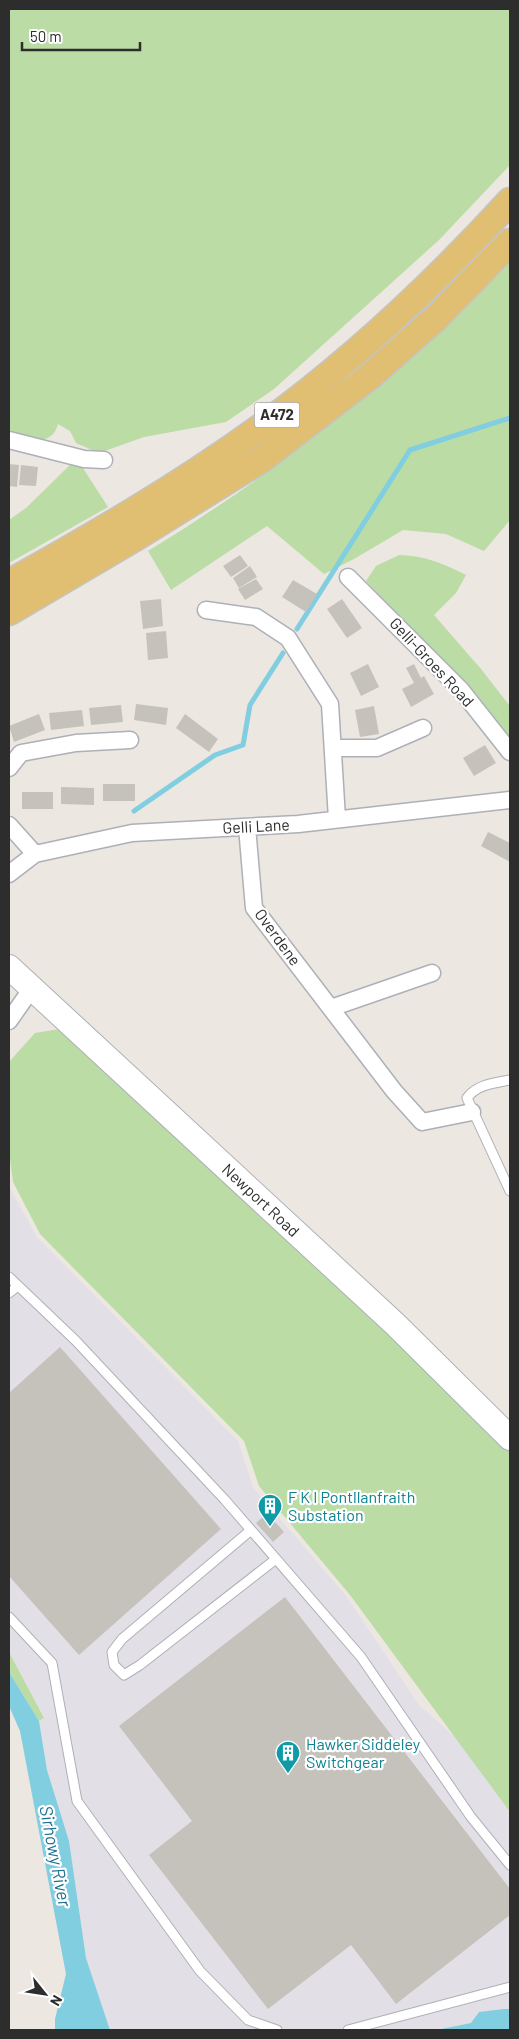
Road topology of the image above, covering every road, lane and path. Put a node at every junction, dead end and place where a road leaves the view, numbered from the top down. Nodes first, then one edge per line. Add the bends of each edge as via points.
1 (510, 201) edge
2 (510, 242) edge
3 (9, 440) edge
4 (104, 460) dead end
5 (348, 577) dead end
6 (9, 583) edge
7 (206, 610) dead end
8 (9, 612) edge
9 (423, 728) dead end
10 (130, 740) dead end
11 (333, 748) junction
12 (510, 752) edge
13 (9, 768) edge
14 (510, 800) edge
15 (337, 819) junction
16 (9, 825) edge
17 (246, 827) junction
18 (35, 854) junction
19 (9, 874) edge
20 (9, 966) edge
21 (432, 973) dead end
22 (32, 988) junction
23 (331, 1008) junction
24 (9, 1021) edge
25 (510, 1080) edge
26 (472, 1112) junction
27 (510, 1191) edge
28 (9, 1277) edge
29 (18, 1286) junction
30 (9, 1293) edge
31 (510, 1438) edge
32 (251, 1530) junction
33 (276, 1559) junction
34 (9, 1617) edge
35 (510, 1866) edge
36 (510, 1988) edge
37 (278, 2030) edge
38 (348, 2030) edge

1 - 6 main road, A472 via 388,322 276,415 162,494
2 - 8 main road, A472 via 436,318 369,377 262,459
3 - 4 street via 84,459
5 - 12 street, Gelli-Groes Road via 460,690
7 - 11 street via 256,617 288,638 330,704
9 - 11 street via 377,748
10 - 13 street via 76,743 21,753
11 - 15 street
14 - 15 street, Gelli Lane
15 - 17 street, Gelli Lane
16 - 18 street
17 - 18 street, Gelli Lane via 132,833
17 - 23 street, Overdene via 254,908
18 - 19 street, Gelli Lane
20 - 22 main road, Newport Road
21 - 23 street
22 - 24 street
22 - 31 main road, Newport Road via 395,1324
23 - 26 street, Overdene via 394,1091 422,1122
25 - 26 lane via 472,1090 467,1098
26 - 27 lane
28 - 29 lane
29 - 30 lane
29 - 32 lane via 76,1341
32 - 33 lane
32 - 33 lane via 122,1639 112,1652 114,1665 124,1675 140,1665
33 - 35 lane via 361,1657
34 - 37 lane via 52,1664 77,1801 200,1970 248,2020
36 - 38 lane

